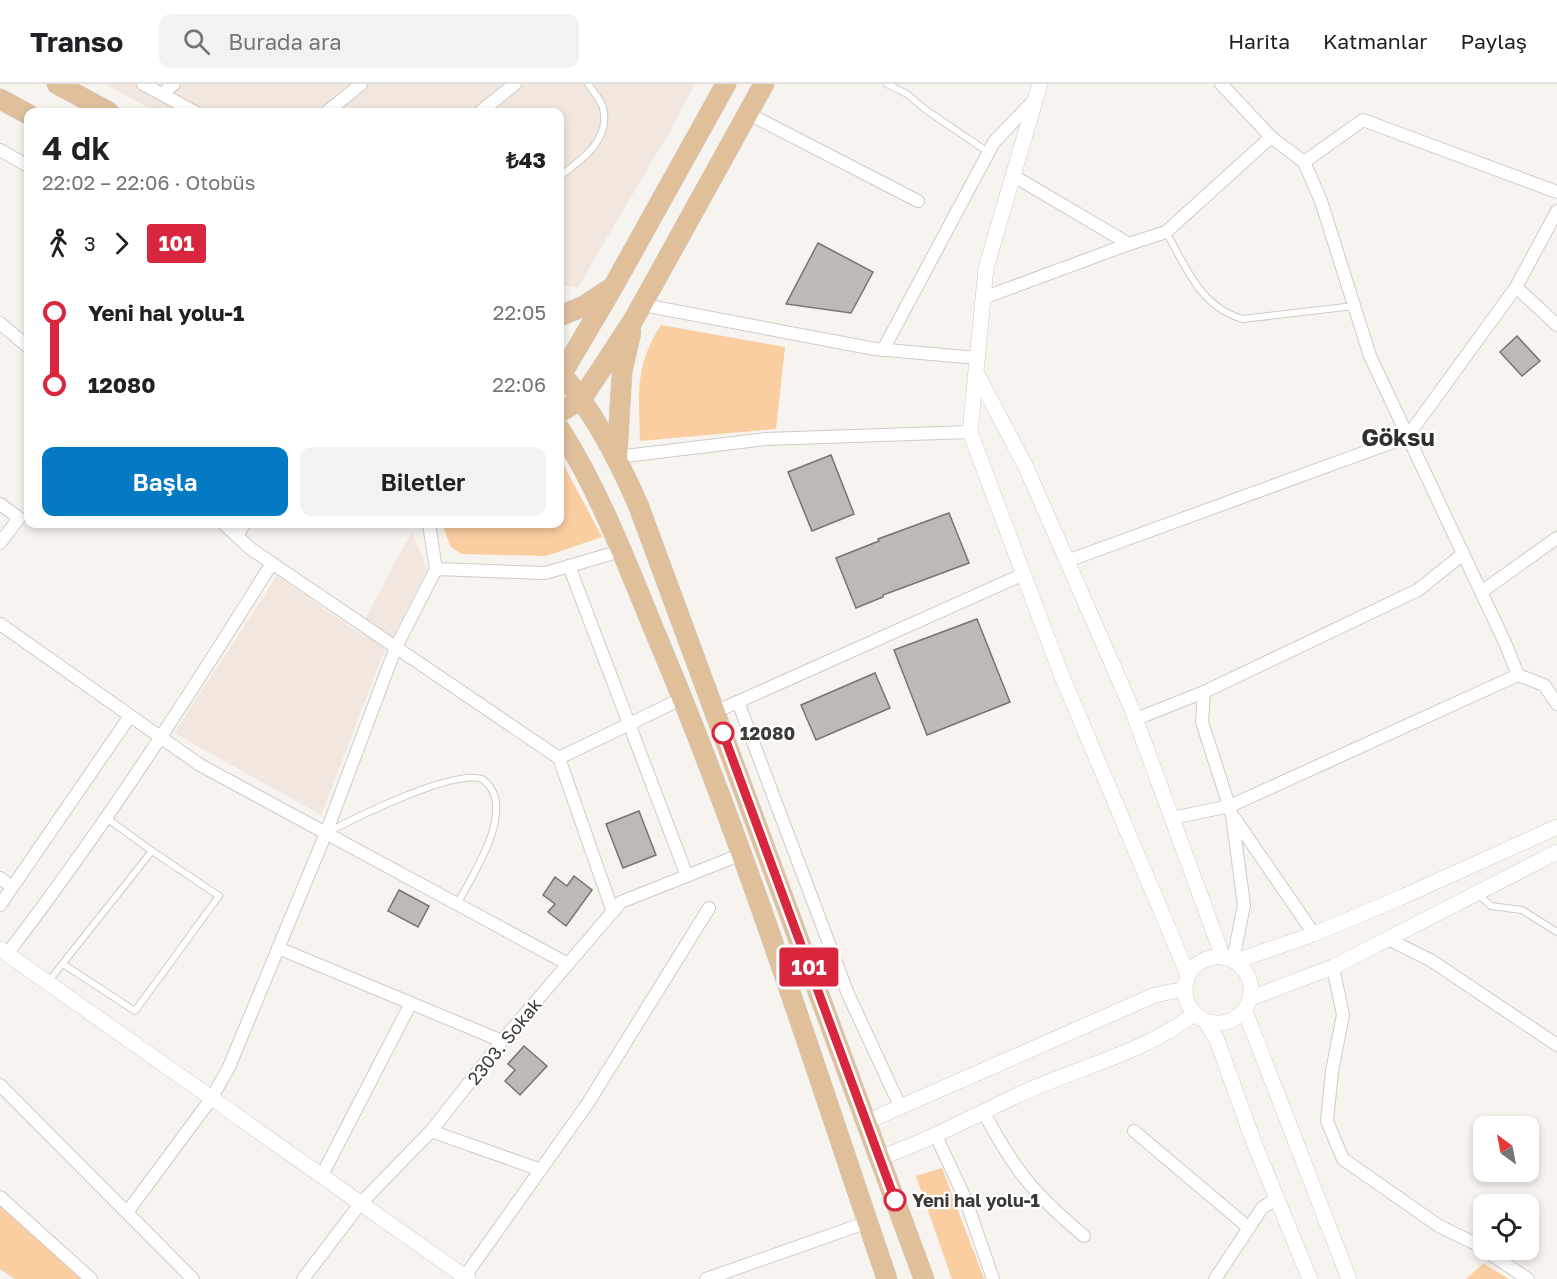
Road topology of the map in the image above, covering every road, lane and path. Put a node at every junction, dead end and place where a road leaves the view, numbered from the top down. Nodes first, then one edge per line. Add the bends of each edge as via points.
1 (57, 84) edge
2 (143, 84) edge
3 (174, 84) edge
4 (361, 84) edge
5 (515, 84) edge
6 (588, 84) edge
7 (726, 84) edge
8 (764, 84) edge
9 (887, 84) edge
10 (1221, 84) edge
11 (1037, 91) edge
12 (162, 94) junction
13 (0, 99) edge
14 (102, 108) edge
15 (188, 108) edge
16 (332, 108) edge
17 (485, 108) edge
18 (24, 112) edge
19 (747, 113) junction
20 (1271, 137) junction
21 (0, 150) edge
22 (989, 152) junction
23 (24, 160) edge
24 (1304, 162) junction
25 (564, 173) edge
26 (1012, 175) junction
27 (1557, 192) edge
28 (918, 201) dead end
29 (1557, 211) edge
30 (1166, 232) junction
31 (1130, 244) junction
32 (613, 287) junction
33 (1516, 287) junction
34 (983, 298) junction
35 (1354, 306) junction
36 (639, 312) junction
37 (564, 314) edge
38 (0, 323) edge
39 (1557, 325) edge
40 (24, 344) edge
41 (883, 350) junction
42 (978, 358) junction
43 (564, 367) edge
44 (977, 374) junction
45 (564, 379) edge
46 (581, 400) junction
47 (564, 410) edge
48 (970, 432) junction
49 (564, 436) edge
50 (1407, 437) junction
51 (617, 457) junction
52 (0, 504) edge
53 (228, 528) edge
54 (242, 528) edge
55 (430, 528) edge
56 (237, 536) junction
57 (1557, 538) edge
58 (0, 543) edge
59 (621, 551) junction
60 (1462, 554) junction
61 (1067, 561) junction
62 (272, 563) junction
63 (569, 566) junction
64 (436, 569) junction
65 (1024, 574) junction
66 (1480, 592) junction
67 (0, 624) edge
68 (396, 647) junction
69 (1518, 675) junction
70 (1204, 692) junction
71 (683, 698) junction
72 (738, 702) junction
73 (1557, 704) edge
74 (715, 712) junction
75 (130, 716) junction
76 (1136, 719) junction
77 (630, 723) junction
78 (160, 736) junction
79 (559, 758) junction
80 (1231, 811) junction
81 (105, 817) junction
82 (1172, 818) junction
83 (1557, 827) edge
84 (326, 833) junction
85 (152, 850) junction
86 (1557, 852) edge
87 (742, 854) junction
88 (687, 876) junction
89 (0, 878) edge
90 (12, 887) junction
91 (1477, 893) junction
92 (457, 904) junction
93 (0, 905) edge
94 (710, 908) dead end
95 (613, 912) junction
96 (1557, 932) edge
97 (1314, 934) junction
98 (1389, 939) junction
99 (278, 948) junction
100 (4, 952) edge
101 (1230, 959) junction
102 (63, 964) junction
103 (568, 964) junction
104 (1332, 967) junction
105 (1186, 982) junction
106 (48, 983) junction
107 (411, 1003) junction
108 (1248, 1004) junction
109 (1200, 1018) junction
110 (502, 1041) junction
111 (1557, 1045) edge
112 (0, 1085) edge
113 (211, 1099) junction
114 (900, 1106) junction
115 (984, 1113) junction
116 (866, 1122) junction
117 (431, 1131) junction
118 (1134, 1131) dead end
119 (936, 1136) junction
120 (879, 1158) junction
121 (541, 1170) junction
122 (321, 1177) junction
123 (0, 1197) edge
124 (1277, 1198) junction
125 (360, 1204) junction
126 (128, 1211) junction
127 (868, 1222) junction
128 (1249, 1228) junction
129 (1084, 1236) dead end
130 (465, 1278) edge
131 (91, 1279) edge
132 (193, 1279) edge
133 (303, 1279) edge
134 (706, 1279) edge
135 (887, 1279) edge
136 (924, 1279) edge
137 (993, 1279) edge
138 (1215, 1279) edge
139 (1310, 1279) edge
140 (1349, 1279) edge
141 (1528, 1279) edge

1 - 14 main road
2 - 12 street
3 - 12 street
4 - 16 street
5 - 17 street
6 - 25 lane via 603,106 601,133 586,155
7 - 32 main road
8 - 19 main road
9 - 22 lane via 908,94
10 - 20 street
11 - 22 street
11 - 26 street
12 - 15 street
13 - 18 main road
19 - 28 street
19 - 36 main road
20 - 24 street
20 - 30 street
21 - 23 street
22 - 41 street
24 - 27 street via 1363,120
24 - 35 street via 1321,201
26 - 31 street
26 - 34 street via 986,268
29 - 33 street
30 - 31 street
30 - 35 lane via 1206,299 1235,317
31 - 34 street
32 - 37 main road
32 - 43 main road
33 - 39 street
33 - 50 street
34 - 42 street
35 - 50 street via 1370,356
36 - 41 street
36 - 46 main road
36 - 51 main road via 622,372
38 - 40 street
41 - 42 street
42 - 44 street
44 - 48 street
44 - 61 street via 1026,467
45 - 46 main road
46 - 47 main road
46 - 51 main road
48 - 51 street via 766,439
48 - 65 street
49 - 59 main road
50 - 60 street
50 - 61 street
51 - 74 main road
52 - 58 street via 19,518
53 - 56 street
54 - 56 street
55 - 64 street
56 - 62 street
57 - 66 street
59 - 63 street
59 - 71 main road
60 - 66 street
60 - 70 street via 1418,590
61 - 76 street
62 - 68 street
62 - 78 street
63 - 64 street via 545,573
63 - 77 street
64 - 68 street
65 - 72 street
65 - 105 street
66 - 69 street
67 - 75 street
68 - 79 street
68 - 84 street
69 - 73 street via 1544,685
69 - 80 street
70 - 76 street
70 - 80 street via 1202,722
71 - 77 street
71 - 87 main road
72 - 74 street
72 - 114 street via 848,994
74 - 116 main road
75 - 78 street
75 - 90 street
76 - 82 street
77 - 79 street
77 - 88 street
78 - 81 street
78 - 84 street via 200,765
79 - 95 street
80 - 82 street
80 - 97 street
80 - 101 street via 1244,905
81 - 85 lane
81 - 100 street
82 - 101 street
83 - 97 street
84 - 92 street
84 - 92 lane via 373,809 434,787 469,777 482,779 493,794 493,828 488,848
84 - 99 street
85 - 102 lane
85 - 102 lane via 219,896 135,1011
86 - 91 street
87 - 88 street, 2303. Sokak
87 - 127 main road
88 - 95 street, 2303. Sokak via 621,902
89 - 90 street
90 - 93 street
91 - 96 lane via 1491,906 1522,910
91 - 98 street
92 - 103 street
94 - 121 street via 588,1103
95 - 103 street, 2303. Sokak
97 - 101 street
98 - 104 street
98 - 111 street via 1432,962
99 - 107 street
99 - 113 street via 229,1067
100 - 106 street
101 - 105 street via 1209,958 1196,964
101 - 108 street via 1246,971 1251,984
102 - 106 lane
103 - 110 street, 2303. Sokak
104 - 108 street
104 - 141 street via 1343,1015 1327,1121 1343,1159 1439,1226
105 - 109 street via 1187,1002
105 - 114 street
106 - 113 street
107 - 110 street
107 - 122 street
108 - 109 street via 1234,1020 1220,1024
108 - 140 street
109 - 115 street
109 - 124 street via 1217,1040
110 - 117 street, 2303. Sokak
112 - 126 street
113 - 122 street
113 - 126 street
114 - 116 street
115 - 119 street
115 - 129 street via 1031,1189
116 - 120 main road
117 - 121 street
117 - 125 street, 2303. Sokak
118 - 128 street
119 - 120 street
119 - 137 street via 965,1198
120 - 136 main road
121 - 130 street
122 - 125 street
123 - 131 street
124 - 128 street via 1262,1208
124 - 139 street
125 - 130 street
125 - 133 street, 2303. Sokak
126 - 132 street
127 - 134 street
127 - 135 main road
128 - 138 street

